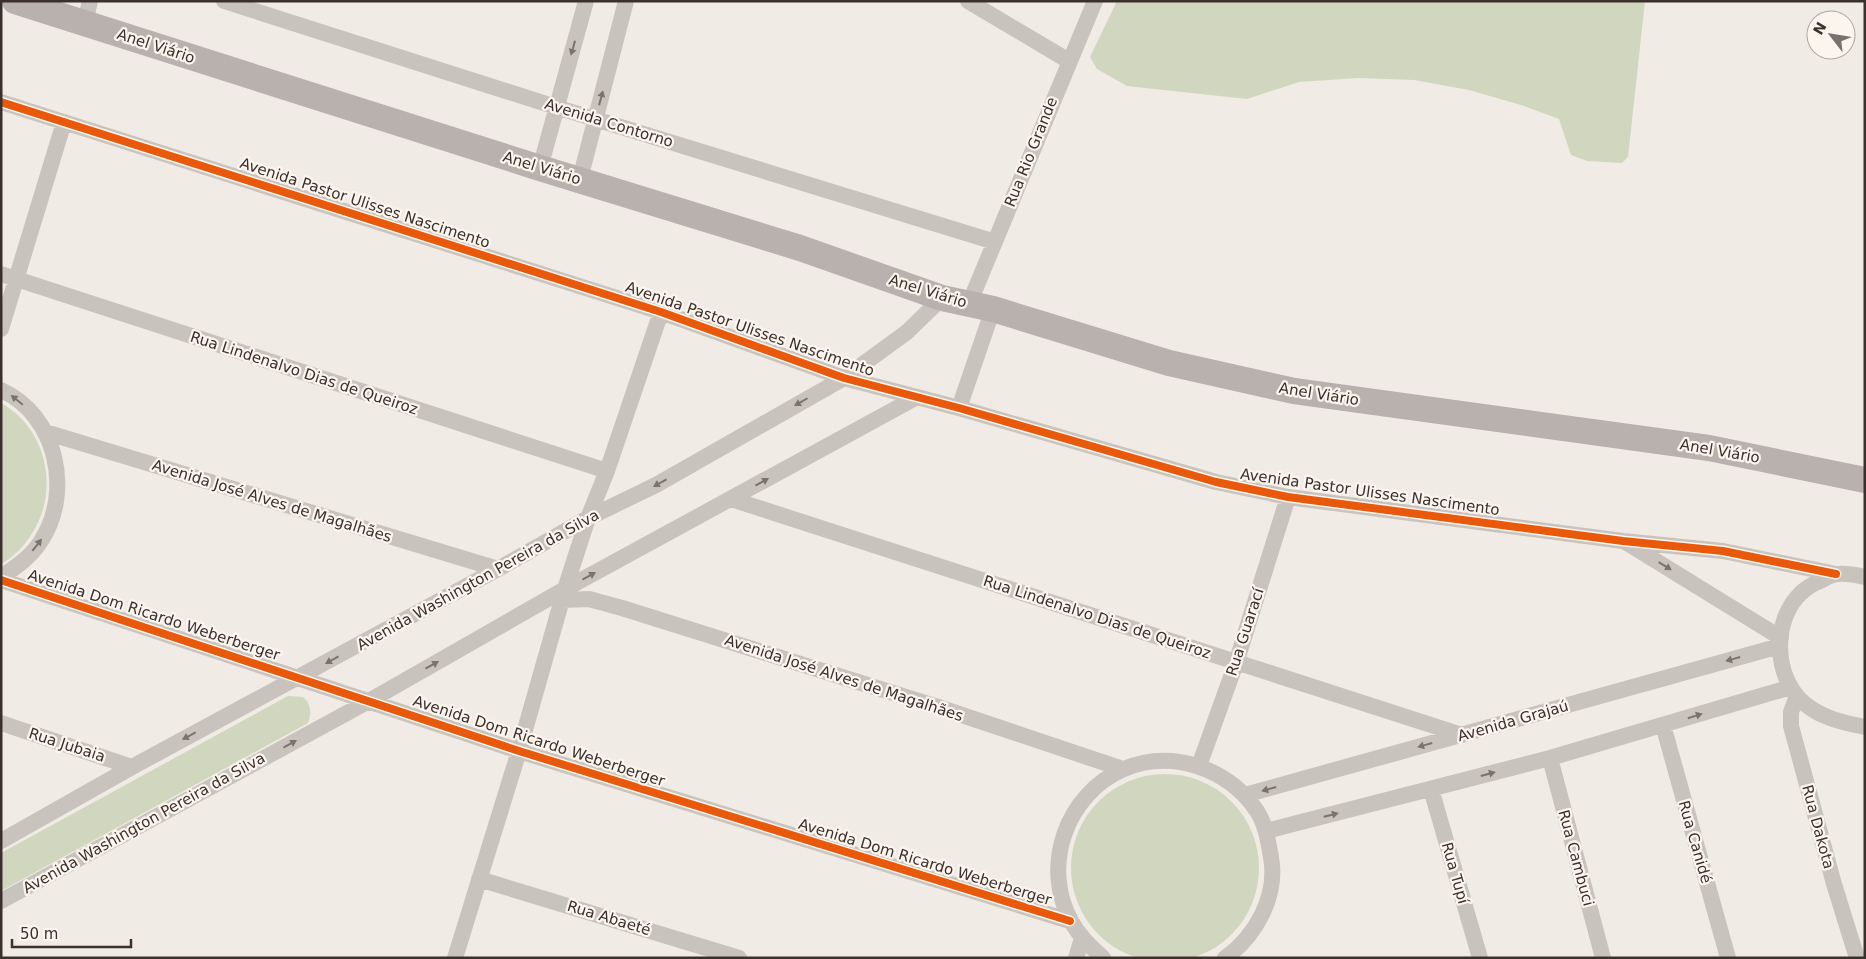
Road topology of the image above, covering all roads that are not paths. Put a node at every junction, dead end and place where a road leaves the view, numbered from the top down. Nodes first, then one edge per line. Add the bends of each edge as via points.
1 (15, 1) edge
2 (224, 1) edge
3 (586, 1) edge
4 (626, 1) edge
5 (968, 1) edge
6 (1095, 1) edge
7 (88, 12) edge
8 (1069, 61) junction
9 (1, 102) edge
10 (556, 107) junction
11 (595, 119) junction
12 (64, 122) junction
13 (540, 168) junction
14 (580, 179) junction
15 (994, 242) junction
16 (9, 277) edge
17 (942, 298) junction
18 (981, 307) junction
19 (661, 312) junction
20 (1, 329) edge
21 (844, 378) junction
22 (1, 390) edge
23 (917, 397) junction
24 (959, 408) junction
25 (46, 432) junction
26 (607, 471) junction
27 (1865, 480) edge
28 (1288, 497) junction
29 (731, 499) junction
30 (588, 518) junction
31 (1623, 541) junction
32 (498, 569) junction
33 (1836, 574) junction
34 (1865, 577) edge
35 (1, 578) edge
36 (564, 595) junction
37 (1781, 642) junction
38 (1236, 663) junction
39 (300, 677) junction
40 (1794, 691) junction
41 (369, 701) junction
42 (1, 723) edge
43 (1663, 726) junction
44 (1865, 728) edge
45 (1462, 735) junction
46 (520, 751) junction
47 (1550, 758) junction
48 (132, 766) junction
49 (1199, 766) junction
50 (1123, 769) junction
51 (1431, 789) junction
52 (1245, 795) junction
53 (1266, 831) junction
54 (2, 840) edge
55 (479, 879) junction
56 (1, 901) edge
57 (1070, 921) junction
58 (1082, 938) junction
59 (455, 958) edge
60 (739, 958) edge
61 (1076, 958) edge
62 (1103, 958) edge
63 (1225, 958) edge
64 (1480, 958) edge
65 (1602, 958) edge
66 (1728, 958) edge
67 (1857, 958) edge

1 - 7 main road, Anel Viário
2 - 10 street, Avenida Contorno
3 -> 10 street
11 -> 4 street
5 - 8 street
6 - 8 street, Rua Rio Grande
7 - 13 main road, Anel Viário
8 - 15 street, Rua Rio Grande
9 - 12 street, Avenida Pastor Ulisses Nascimento
10 - 11 street, Avenida Contorno
10 - 13 street
11 - 14 street
11 - 15 street, Avenida Contorno
12 - 16 street
12 - 19 street, Avenida Pastor Ulisses Nascimento
13 - 14 main road, Anel Viário
14 - 17 main road, Anel Viário via 800,248
15 - 18 street, Rua Rio Grande
16 - 20 street
16 - 26 street, Rua Lindenalvo Dias de Queiroz
17 - 18 main road, Anel Viário
17 - 21 street, Avenida Washington Pereira da Silva via 907,332
18 - 24 street, Rua Rio Grande
18 - 27 main road, Anel Viário via 1169,363 1294,391 1709,448
19 - 21 street, Avenida Pastor Ulisses Nascimento
19 - 26 street
21 - 23 street, Avenida Pastor Ulisses Nascimento
21 -> 30 street, Avenida Washington Pereira da Silva via 656,485
25 -> 22 street via 30,410
23 - 24 street, Avenida Pastor Ulisses Nascimento
29 -> 23 street, Avenida Washington Pereira da Silva
24 - 28 street, Avenida Pastor Ulisses Nascimento via 1216,482
25 - 32 street, Avenida José Alves de Magalhães
35 -> 25 street via 22,563 41,542 54,516 59,487 56,459
26 - 30 street
28 - 31 street, Avenida Pastor Ulisses Nascimento
28 - 38 street, Rua Guarací
36 -> 29 street, Avenida Washington Pereira da Silva
29 - 38 street, Rua Lindenalvo Dias de Queiroz
30 - 32 street, Avenida Washington Pereira da Silva
30 - 36 street
31 - 33 street, Avenida Pastor Ulisses Nascimento via 1723,551
31 -> 37 street
32 -> 39 street, Avenida Washington Pereira da Silva
33 - 34 street, Avenida Pastor Ulisses Nascimento
33 - 37 street via 1809,586 1800,594 1786,615
35 - 39 street, Avenida Dom Ricardo Weberberger
41 -> 36 street, Avenida Washington Pereira da Silva
36 - 46 street
36 - 50 street, Avenida José Alves de Magalhães via 622,608
37 - 40 street via 1785,677
37 -> 45 street, Avenida Grajaú
38 - 45 street, Rua Lindenalvo Dias de Queiroz
38 - 49 street, Rua Guarací
39 - 41 street, Avenida Dom Ricardo Weberberger
39 -> 48 street, Avenida Washington Pereira da Silva
43 -> 40 street
40 - 44 street via 1804,704 1825,716
40 - 67 street, Rua Dakota via 1791,726
41 - 46 street, Avenida Dom Ricardo Weberberger
56 -> 41 street, Avenida Washington Pereira da Silva
42 - 48 street, Rua Jubaia
43 - 47 street
43 - 66 street, Rua Canidé
45 -> 52 street, Avenida Grajaú
46 - 55 street
46 - 57 street, Avenida Dom Ricardo Weberberger
51 -> 47 street
47 - 65 street, Rua Cambuci
48 - 54 street, Avenida Washington Pereira da Silva
49 - 50 street via 1174,761 1148,762
49 - 52 street via 1224,778
50 - 57 street via 1098,785 1077,807 1063,834 1057,863 1060,893
53 -> 51 street
51 - 64 street, Rua Tupí
52 - 53 street via 1258,812
53 - 63 street via 1273,869 1266,908 1246,941
55 - 59 street
55 - 60 street, Rua Abaeté
57 - 58 street
58 - 61 street
58 - 62 street

